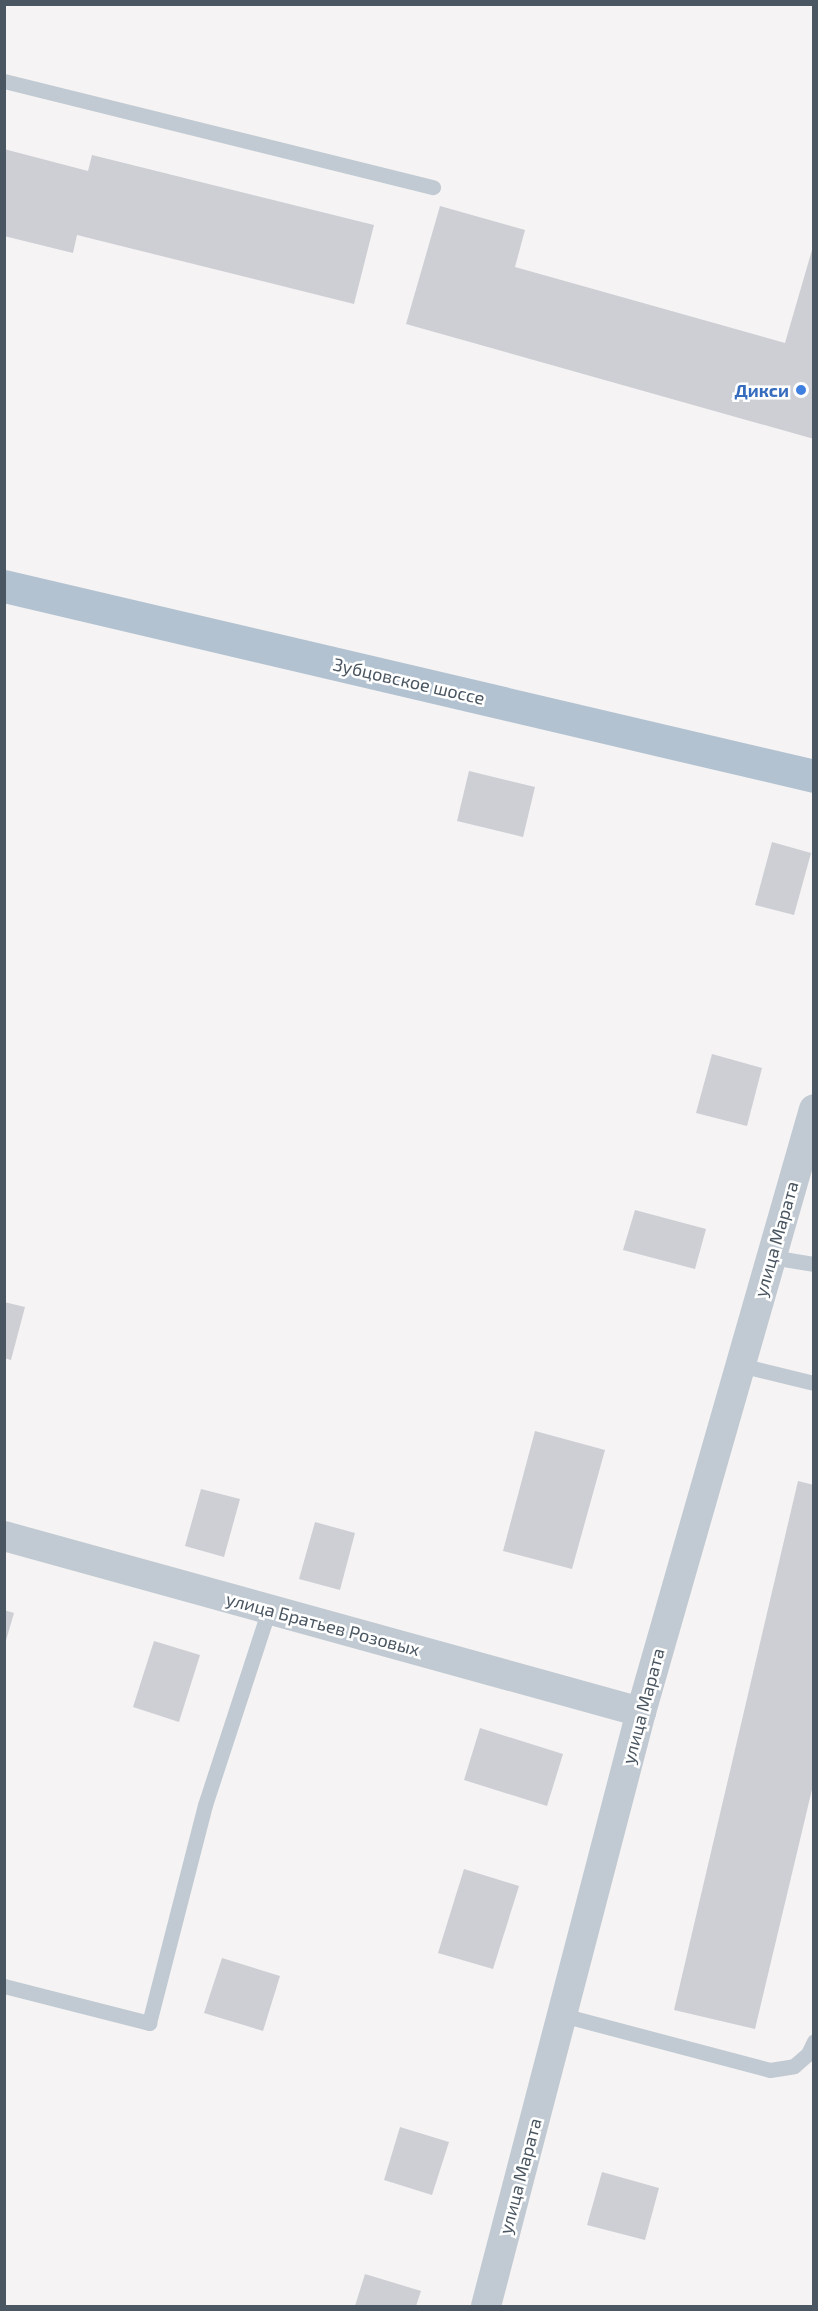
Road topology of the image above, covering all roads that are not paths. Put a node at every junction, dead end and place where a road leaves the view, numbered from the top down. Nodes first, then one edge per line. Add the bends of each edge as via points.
1 (4, 81) edge
2 (433, 186) dead end
3 (4, 586) edge
4 (813, 776) edge
5 (813, 1109) edge
6 (771, 1257) junction
7 (813, 1264) edge
8 (740, 1365) junction
9 (813, 1383) edge
10 (4, 1536) edge
11 (269, 1609) junction
12 (641, 1712) junction
13 (4, 1986) edge
14 (562, 2015) junction
15 (813, 2041) edge
16 (486, 2307) edge

1 - 2 lane
3 - 4 main road, Зубцовское шоссе
5 - 6 street, улица Марата
6 - 7 lane
6 - 8 street, улица Марата
8 - 9 lane
8 - 12 street, улица Марата
10 - 11 street, улица Братьев Розовых
11 - 12 street, улица Братьев Розовых
11 - 13 lane via 205,1805 149,2022
12 - 14 street, улица Марата
14 - 15 lane via 770,2070 794,2066 808,2054
14 - 16 street, улица Марата

